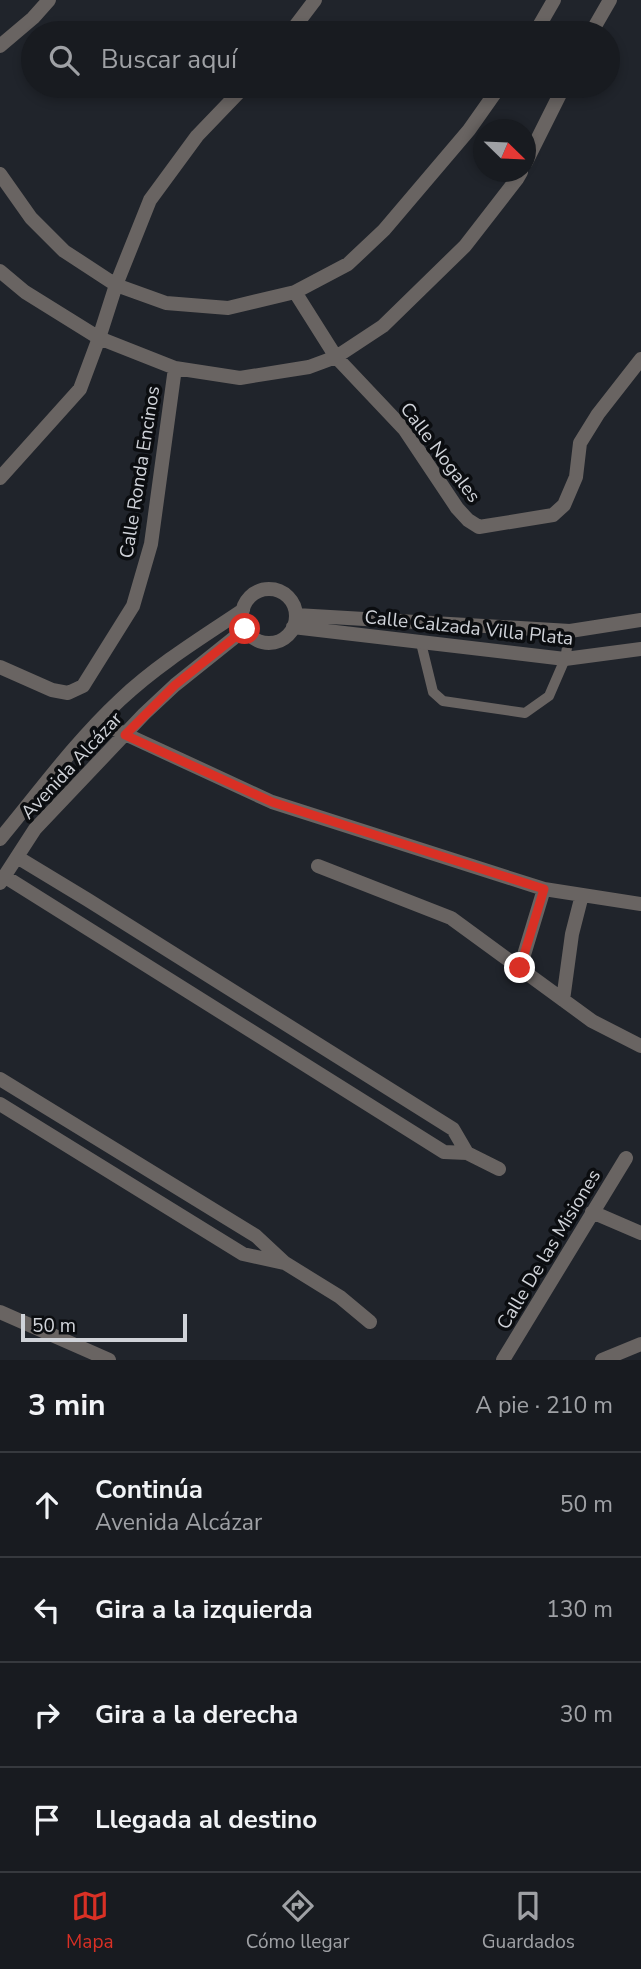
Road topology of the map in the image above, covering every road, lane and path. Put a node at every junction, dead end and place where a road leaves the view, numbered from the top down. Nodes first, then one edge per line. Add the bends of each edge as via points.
1 (49, 0) edge
2 (315, 0) edge
3 (554, 0) edge
4 (610, 0) edge
5 (29, 21) edge
6 (299, 21) edge
7 (542, 21) edge
8 (598, 21) edge
9 (21, 28) edge
10 (0, 46) edge
11 (233, 98) edge
12 (492, 98) edge
13 (558, 98) edge
14 (536, 142) edge
15 (0, 173) edge
16 (515, 182) edge
17 (0, 271) edge
18 (116, 285) junction
19 (295, 292) junction
20 (99, 338) junction
21 (336, 357) junction
22 (641, 359) edge
23 (175, 368) junction
24 (0, 478) edge
25 (243, 610) junction
26 (641, 620) edge
27 (294, 621) junction
28 (245, 629) junction
29 (570, 631) junction
30 (421, 643) junction
31 (641, 649) edge
32 (565, 659) junction
33 (0, 667) edge
34 (99, 722) junction
35 (125, 735) junction
36 (0, 839) edge
37 (17, 857) junction
38 (318, 866) dead end
39 (2, 880) edge
40 (544, 889) junction
41 (582, 895) junction
42 (88, 900) junction
43 (641, 904) edge
44 (75, 919) junction
45 (520, 968) junction
46 (563, 1000) junction
47 (268, 1012) junction
48 (254, 1032) junction
49 (641, 1046) edge
50 (0, 1079) edge
51 (0, 1104) edge
52 (467, 1153) junction
53 (626, 1158) dead end
54 (499, 1168) dead end
55 (592, 1212) junction
56 (641, 1233) edge
57 (285, 1263) junction
58 (0, 1312) edge
59 (370, 1322) dead end
60 (641, 1344) edge
61 (109, 1360) edge
62 (503, 1360) edge
63 (602, 1360) edge

1 - 5 street
2 - 6 street
3 - 7 street
4 - 8 street
9 - 10 street
11 - 18 street via 197,136 150,200
12 - 19 street via 384,230 348,264
13 - 14 street
15 - 18 street via 31,218 64,251
16 - 21 street via 465,246 383,326
17 - 20 street via 24,292
18 - 19 street via 166,303 228,308
18 - 20 street
19 - 21 street, Calle Nogales
20 - 23 street
20 - 24 street via 80,389
21 - 22 street, Calle Nogales via 405,430 457,508 479,527 553,514 564,505 576,477 580,443
21 - 23 street via 309,367 240,378
23 - 33 street, Calle Ronda Encinos via 151,544 133,606 83,686 68,693
25 - 27 street via 254,593 270,589 279,591 294,606
25 - 28 street
25 - 34 street, Avenida Alcázar via 161,666
26 - 29 street, Calle Calzada Villa Plata
27 - 28 street via 287,636 270,643 259,641
27 - 29 street, Calle Calzada Villa Plata
27 - 30 street, Calle Calzada Villa Plata
28 - 35 street, Avenida Alcázar via 175,685
29 - 32 lane
30 - 32 street, Calle Calzada Villa Plata
30 - 32 lane via 433,692 443,701 526,713 549,696
31 - 32 street, Calle Calzada Villa Plata
34 - 35 street
34 - 36 street, Avenida Alcázar
35 - 37 street, Avenida Alcázar via 35,829
35 - 40 street via 272,802
37 - 39 street, Avenida Alcázar
37 - 42 street
38 - 45 street via 452,918
39 - 44 street
40 - 41 street
40 - 45 street
41 - 43 street
41 - 46 street
42 - 44 street
42 - 47 street
44 - 48 street
45 - 46 street
46 - 49 street
47 - 48 street
47 - 52 street via 453,1129
48 - 52 street via 444,1152
50 - 57 street via 256,1236
51 - 57 street via 243,1254
52 - 54 street
53 - 55 street, Calle De las Misiones
55 - 56 street
55 - 62 street, Calle De las Misiones
57 - 59 street
58 - 61 street
60 - 63 street

